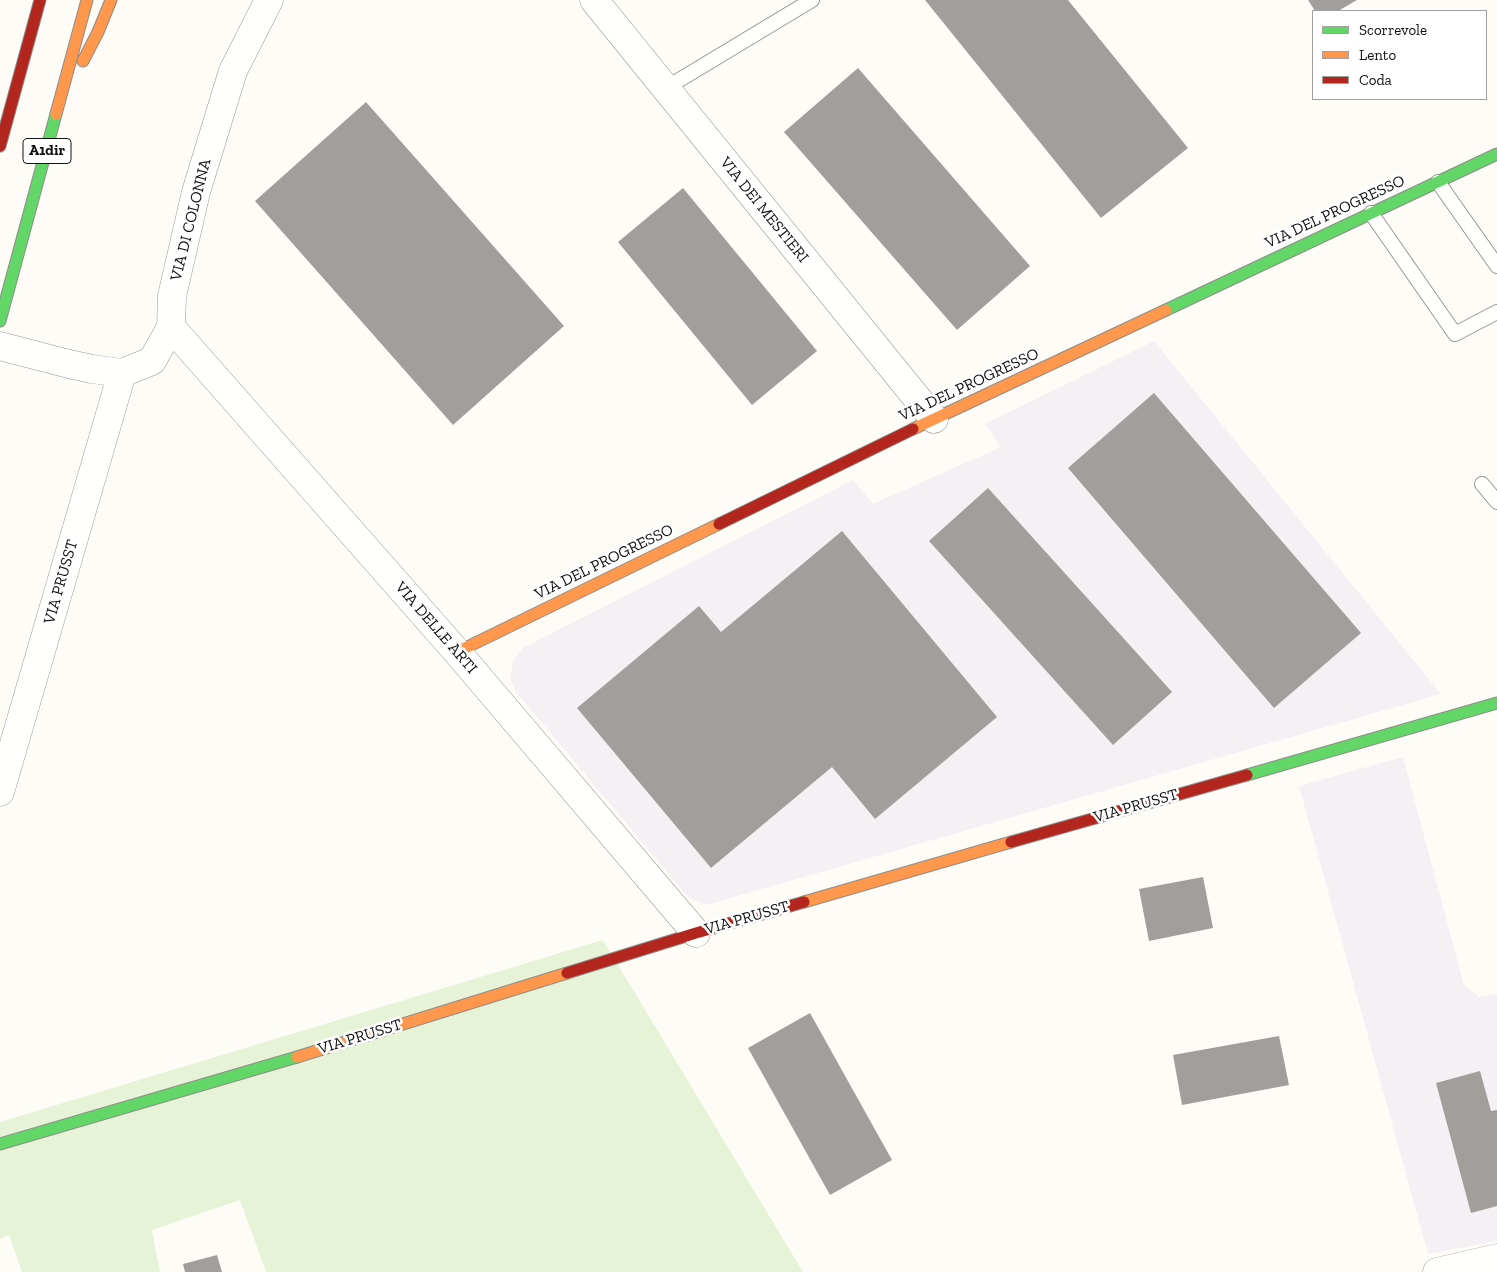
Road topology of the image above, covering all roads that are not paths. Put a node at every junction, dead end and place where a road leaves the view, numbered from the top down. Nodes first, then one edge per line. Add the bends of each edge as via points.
1 (40, 0) edge
2 (87, 0) edge
3 (112, 0) edge
4 (269, 0) edge
5 (594, 0) edge
6 (812, 0) edge
7 (23, 16) dead end
8 (24, 54) junction
9 (666, 88) junction
10 (63, 92) junction
11 (0, 146) edge
12 (1497, 154) edge
13 (1438, 182) junction
14 (1371, 213) junction
15 (1497, 266) edge
16 (1497, 312) edge
17 (0, 321) edge
18 (171, 327) junction
19 (0, 346) edge
20 (122, 372) junction
21 (934, 419) junction
22 (1482, 484) dead end
23 (1497, 502) edge
24 (457, 652) junction
25 (1497, 703) edge
26 (0, 792) edge
27 (696, 933) junction
28 (0, 1144) edge
29 (1497, 1258) edge
30 (1437, 1272) edge

1 - 8 main road, A1dir
2 - 10 main road, A1dir
3 - 10 main road via 87,53
4 - 18 street, VIA DI COLONNA via 233,71 196,192 172,296
5 - 9 street, VIA DEI MESTIERI
6 - 9 lane
7 - 8 main road
8 - 11 main road, A1dir
9 - 21 street, VIA DEI MESTIERI
10 - 17 main road, A1dir
12 - 13 main road, VIA DEL PROGRESSO
13 - 14 main road, VIA DEL PROGRESSO
13 - 15 lane
14 - 16 lane via 1455,334
14 - 21 main road, VIA DEL PROGRESSO
18 - 20 street, VIA DI COLONNA via 152,360
18 - 24 street, VIA DELLE ARTI
19 - 20 street, VIA DI COLONNA via 92,369
20 - 26 street, VIA PRUSST
21 - 24 main road, VIA DEL PROGRESSO
22 - 23 lane
24 - 27 street, VIA DELLE ARTI
25 - 27 main road, VIA PRUSST
27 - 28 main road, VIA PRUSST via 350,1041
29 - 30 street

